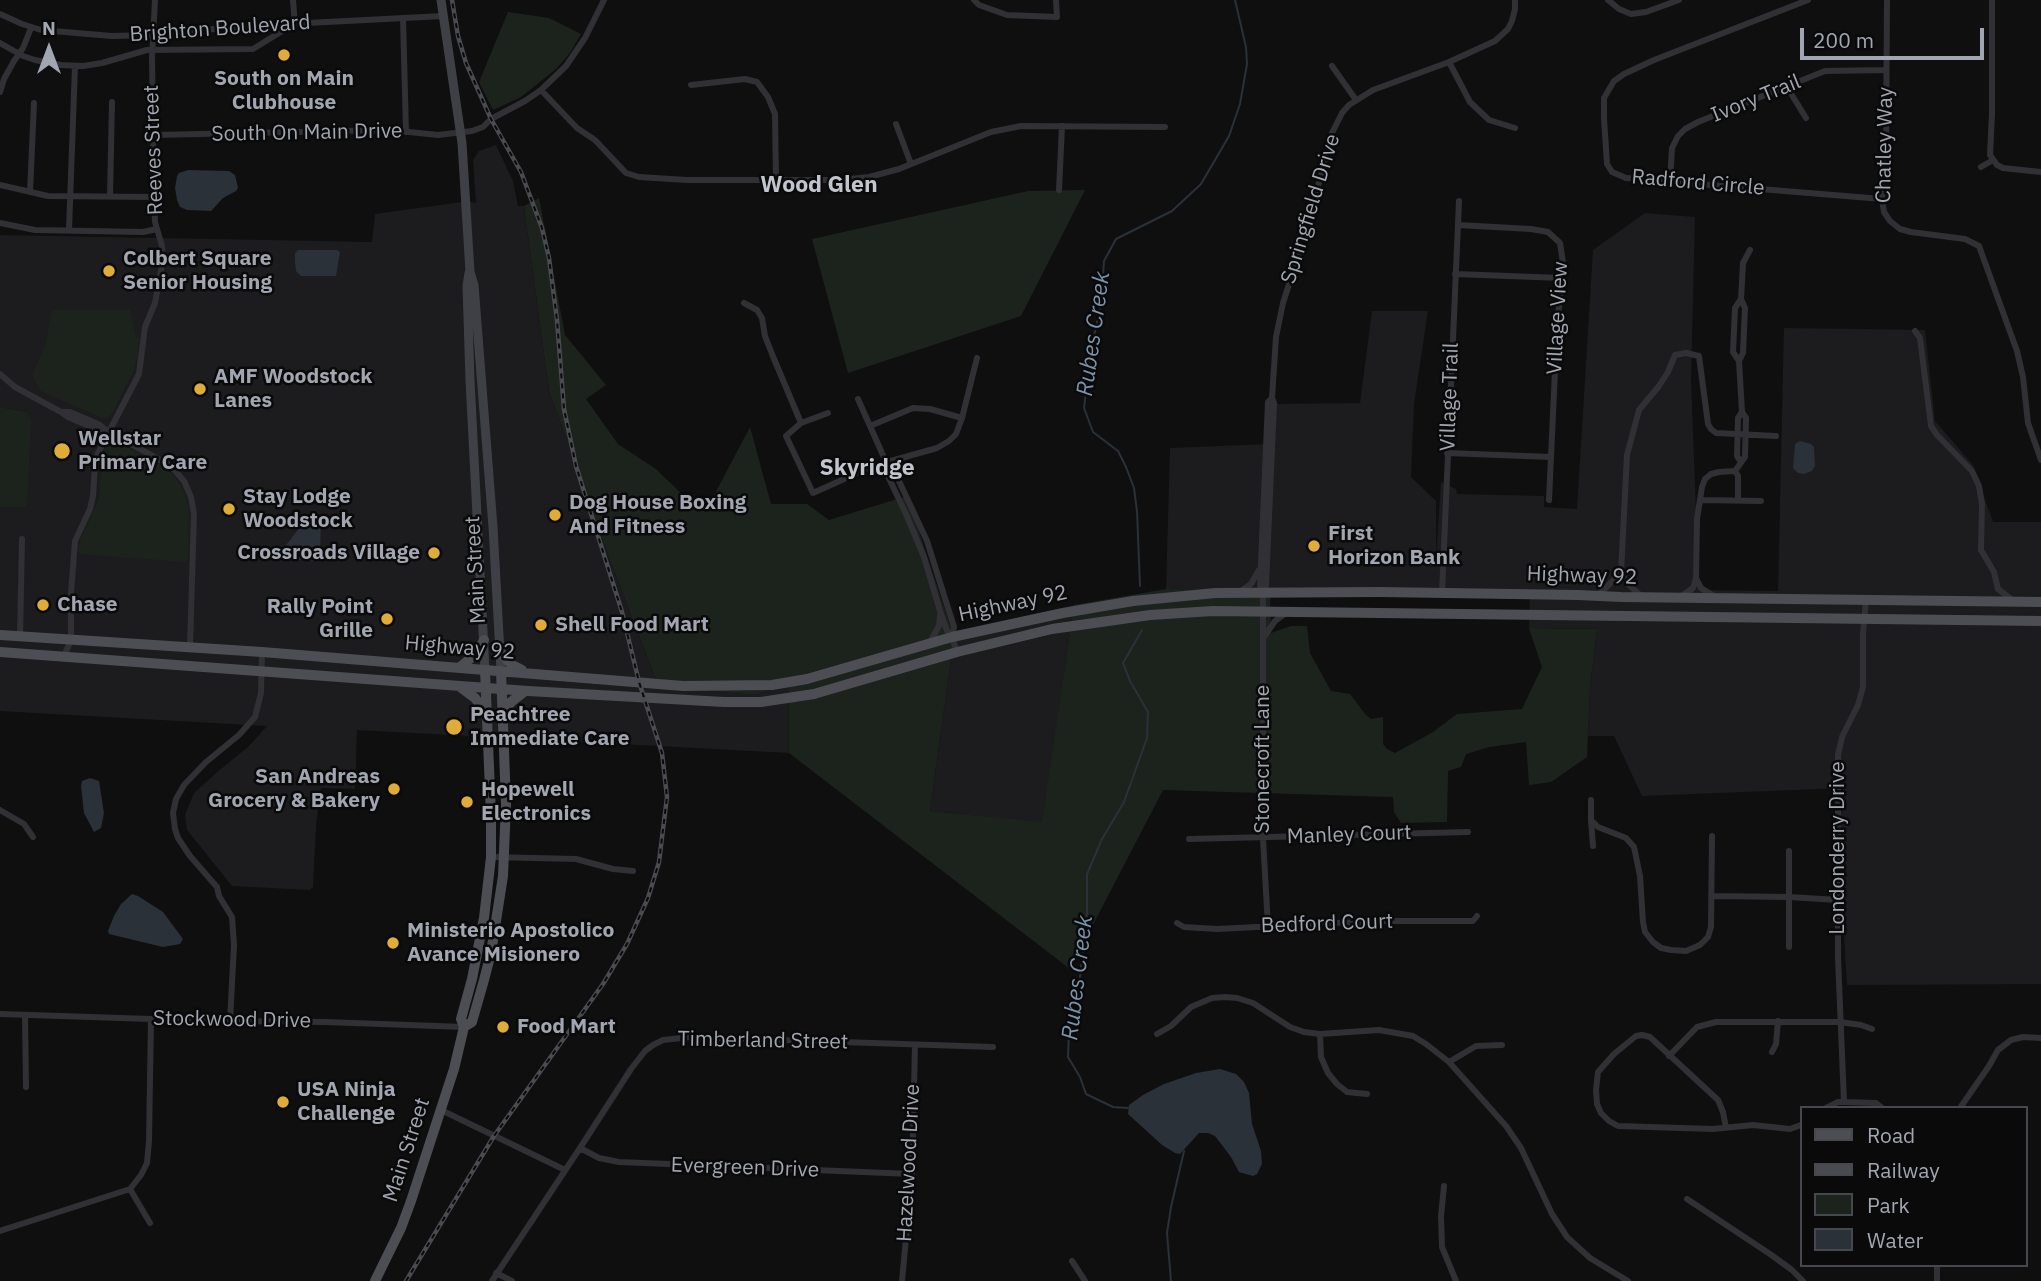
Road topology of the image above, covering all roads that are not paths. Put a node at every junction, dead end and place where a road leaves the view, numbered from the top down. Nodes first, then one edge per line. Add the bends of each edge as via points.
1 (155, 0) edge
2 (293, 0) edge
3 (441, 0) edge
4 (604, 0) edge
5 (974, 0) edge
6 (1056, 0) edge
7 (1515, 0) edge
8 (1608, 0) edge
9 (1679, 0) edge
10 (1808, 0) edge
11 (1887, 0) edge
12 (1992, 0) edge
13 (0, 14) edge
14 (443, 16) junction
15 (403, 18) junction
16 (294, 25) junction
17 (31, 28) junction
18 (152, 34) junction
19 (0, 43) edge
20 (152, 50) junction
21 (19, 54) junction
22 (1449, 62) junction
23 (75, 66) junction
24 (1332, 66) dead end
25 (1886, 70) junction
26 (691, 85) dead end
27 (1787, 87) junction
28 (541, 90) junction
29 (0, 92) edge
30 (1356, 100) junction
31 (112, 102) dead end
32 (34, 103) dead end
33 (1806, 118) dead end
34 (896, 124) dead end
35 (1062, 126) junction
36 (1165, 127) dead end
37 (1515, 128) dead end
38 (406, 132) junction
39 (460, 133) junction
40 (153, 135) junction
41 (1993, 160) junction
42 (911, 164) junction
43 (1981, 167) dead end
44 (2041, 172) edge
45 (776, 180) junction
46 (1670, 182) junction
47 (0, 186) edge
48 (1059, 190) dead end
49 (30, 192) junction
50 (70, 196) junction
51 (110, 196) junction
52 (154, 197) junction
53 (1882, 199) junction
54 (1459, 201) dead end
55 (0, 223) edge
56 (1458, 225) junction
57 (157, 229) junction
58 (69, 230) junction
59 (1750, 250) dead end
60 (470, 272) junction
61 (1455, 274) junction
62 (1562, 278) junction
63 (744, 303) dead end
64 (1915, 331) dead end
65 (977, 358) dead end
66 (0, 374) edge
67 (858, 398) dead end
68 (1272, 398) junction
69 (1742, 412) junction
70 (828, 413) dead end
71 (962, 418) junction
72 (801, 423) junction
73 (870, 426) junction
74 (108, 432) junction
75 (1738, 434) junction
76 (1746, 434) junction
77 (1776, 436) dead end
78 (1447, 453) junction
79 (1551, 457) junction
80 (2041, 460) edge
81 (886, 462) junction
82 (1741, 462) junction
83 (1735, 471) junction
84 (1549, 500) dead end
85 (1701, 500) junction
86 (1738, 500) junction
87 (1762, 500) dead end
88 (22, 539) dead end
89 (1261, 565) junction
90 (1621, 573) junction
91 (1696, 578) junction
92 (1997, 586) junction
93 (1239, 592) junction
94 (1263, 592) junction
95 (1442, 593) junction
96 (1597, 596) junction
97 (1642, 597) junction
98 (1679, 597) junction
99 (1721, 599) junction
100 (1866, 600) junction
101 (1982, 602) junction
102 (2016, 602) junction
103 (2040, 602) edge
104 (940, 611) junction
105 (1262, 611) junction
106 (1290, 612) junction
107 (1865, 620) junction
108 (2041, 621) edge
109 (0, 635) edge
110 (20, 637) junction
111 (953, 637) junction
112 (1262, 638) junction
113 (71, 640) junction
114 (484, 640) junction
115 (929, 644) junction
116 (190, 647) junction
117 (0, 652) edge
118 (262, 652) junction
119 (500, 652) junction
120 (957, 652) junction
121 (64, 656) junction
122 (459, 668) junction
123 (485, 670) junction
124 (262, 671) junction
125 (501, 671) junction
126 (529, 673) junction
127 (457, 685) junction
128 (699, 686) junction
129 (486, 688) junction
130 (502, 689) junction
131 (526, 691) junction
132 (700, 700) junction
133 (503, 715) junction
134 (488, 717) junction
135 (1591, 800) dead end
136 (0, 810) edge
137 (1591, 820) junction
138 (1468, 832) dead end
139 (1712, 836) dead end
140 (33, 837) dead end
141 (1263, 838) junction
142 (1189, 839) dead end
143 (1593, 846) dead end
144 (1789, 851) dead end
145 (491, 857) junction
146 (505, 858) junction
147 (633, 871) dead end
148 (1711, 896) junction
149 (1789, 897) junction
150 (1838, 900) junction
151 (1477, 916) dead end
152 (1177, 923) dead end
153 (1268, 927) junction
154 (1789, 947) dead end
155 (0, 1014) edge
156 (25, 1015) junction
157 (151, 1019) junction
158 (230, 1021) junction
159 (1778, 1021) junction
160 (1840, 1022) junction
161 (464, 1027) junction
162 (1872, 1029) dead end
163 (1157, 1034) dead end
164 (1320, 1034) junction
165 (2041, 1038) edge
166 (915, 1045) junction
167 (1502, 1045) dead end
168 (993, 1047) dead end
169 (1772, 1052) dead end
170 (1670, 1056) junction
171 (1449, 1062) junction
172 (26, 1087) dead end
173 (1367, 1094) dead end
174 (1844, 1101) junction
175 (1830, 1106) edge
176 (1880, 1106) edge
177 (1961, 1106) edge
178 (441, 1110) junction
179 (1800, 1125) edge
180 (1726, 1128) junction
181 (580, 1148) junction
182 (565, 1170) junction
183 (912, 1174) junction
184 (1444, 1186) dead end
185 (130, 1188) junction
186 (1688, 1199) dead end
187 (150, 1223) dead end
188 (0, 1231) edge
189 (1072, 1261) dead end
190 (496, 1273) junction
191 (375, 1281) edge
192 (492, 1281) edge
193 (512, 1281) edge
194 (902, 1281) edge
195 (1085, 1281) edge
196 (1456, 1281) edge
197 (1628, 1281) edge
198 (1803, 1281) edge

1 - 18 street, Reeves Street
2 - 16 street
3 - 14 main road, Main Street
4 - 28 street via 572,59
5 - 6 street via 1007,15 1057,17
7 - 22 street, Springfield Drive via 1508,29 1495,41
8 - 9 street via 1631,14
10 - 46 street, Radford Circle via 1654,60 1614,81 1604,98 1607,164 1626,178
11 - 25 street, Chatley Way
12 - 41 street via 1989,147
13 - 17 street, Brighton Boulevard
14 - 15 street, Brighton Boulevard
14 - 39 main road, Main Street
15 - 16 street, Brighton Boulevard
15 - 38 street
16 - 18 street, Brighton Boulevard
16 - 20 street via 253,49
17 - 18 street, Brighton Boulevard via 89,35
17 - 21 street
18 - 20 street, Reeves Street
19 - 21 street
20 - 23 street
20 - 40 street, Reeves Street
21 - 23 street
21 - 29 street
22 - 30 street, Springfield Drive
22 - 37 street via 1470,102 1489,120
23 - 50 street
24 - 30 street
25 - 27 street, Ivory Trail via 1825,71
25 - 53 street, Chatley Way
26 - 45 street via 745,79 757,82 775,114
27 - 33 street
27 - 46 street, Ivory Trail via 1685,129 1672,148
28 - 39 street via 479,129
28 - 45 street via 626,173 687,180
30 - 68 street, Springfield Drive via 1342,113 1332,133 1283,303
31 - 51 street
32 - 49 street
34 - 42 street
35 - 36 street
35 - 42 street via 1021,125 991,132
35 - 48 street
38 - 39 street, South On Main Drive
38 - 40 street, South On Main Drive
39 - 60 main road, Main Street
40 - 52 street, Reeves Street
41 - 43 street
41 - 44 street via 2010,170
42 - 45 street via 869,177
46 - 53 street, Radford Circle
47 - 49 street
49 - 50 street
50 - 51 street
50 - 58 street
51 - 52 street
52 - 57 street, Reeves Street
53 - 80 street, Chatley Way via 1886,217 1900,229 1965,239 1979,246 2017,351 2028,423
54 - 56 street, Village Trail
55 - 58 street
56 - 61 street, Village Trail
56 - 62 street, Village View via 1548,232 1563,252
57 - 58 street
57 - 74 street, Reeves Street via 162,268 145,327 139,374
59 - 69 street via 1742,263
60 - 114 main road, Main Street via 468,317
60 - 119 main road, Main Street
61 - 62 street
61 - 78 street, Village Trail
62 - 79 street, Village View
63 - 72 street via 762,318
64 - 92 street via 1920,338 1931,426 1972,471 1979,486 1981,550
65 - 71 street
66 - 74 street via 31,397
67 - 73 street
68 - 89 street, Springfield Drive via 1268,402
68 - 94 street, Springfield Drive
69 - 75 street
69 - 76 street
70 - 72 street
71 - 73 street via 913,408
71 - 81 street via 956,434 937,448
72 - 81 street via 786,436 813,493
73 - 81 street
74 - 113 street, Reeves Street via 98,453 89,509 75,541
74 - 116 street via 171,466 191,497
75 - 76 street
75 - 82 street
75 - 90 street via 1717,433 1708,424 1699,356 1675,355 1659,386 1639,410 1627,455
76 - 77 street
76 - 82 street
78 - 79 street
78 - 95 street, Village Trail
79 - 84 street, Village View
81 - 104 street via 884,468 924,557
81 - 111 street via 927,541
82 - 83 street
83 - 85 street via 1705,479
83 - 86 street
85 - 86 street
85 - 91 street
86 - 87 street
88 - 110 street
89 - 93 street via 1251,584
89 - 94 street, Springfield Drive
90 - 96 street
90 - 97 street
91 - 98 street via 1693,588
91 - 99 street via 1701,588
92 - 101 street
92 - 102 street
93 - 94 main road, Highway 92
93 - 111 main road, Highway 92 via 1123,603
94 - 95 main road, Highway 92
94 - 105 street, Stonecroft Lane
95 - 96 main road, Highway 92
96 - 97 main road, Highway 92
97 - 98 main road, Highway 92
98 - 99 main road, Highway 92
99 - 100 main road, Highway 92
100 - 101 main road, Highway 92
100 - 107 street, Londonderry Drive
101 - 102 main road, Highway 92
102 - 103 main road, Highway 92
104 - 111 street
104 - 115 street via 939,626
105 - 106 main road, Highway 92
105 - 112 street, Stonecroft Lane
105 - 120 main road, Highway 92 via 1111,620
106 - 107 main road, Highway 92
106 - 112 street via 1275,621
107 - 108 main road, Highway 92
107 - 150 street, Londonderry Drive via 1862,692 1838,755
109 - 110 main road, Highway 92
110 - 113 main road, Highway 92
111 - 115 main road, Highway 92
111 - 120 street
112 - 141 street, Stonecroft Lane
113 - 116 main road, Highway 92
113 - 121 street
114 - 122 main road
114 - 123 main road, Main Street
115 - 128 main road, Highway 92 via 794,682
116 - 118 main road, Highway 92
117 - 121 main road, Highway 92
118 - 122 main road, Highway 92
118 - 124 street
119 - 125 main road, Main Street
119 - 126 main road
120 - 132 main road, Highway 92 via 814,694 761,702
121 - 124 main road, Highway 92
122 - 123 main road, Highway 92
123 - 125 main road, Highway 92
123 - 129 main road, Main Street
124 - 127 main road, Highway 92
124 - 158 street via 255,718 184,785 173,813 178,838 217,887 232,917
125 - 126 main road, Highway 92
125 - 130 main road, Main Street
126 - 128 main road, Highway 92
127 - 129 main road, Highway 92
127 - 134 main road via 475,698
128 - 132 main road
129 - 130 main road, Highway 92
129 - 134 main road, Main Street
130 - 131 main road, Highway 92
130 - 133 main road, Main Street
131 - 132 main road, Highway 92
131 - 133 main road
133 - 146 main road, Main Street
134 - 145 main road, Main Street
135 - 137 street
136 - 140 street via 24,824
137 - 143 street
137 - 148 street via 1634,846 1645,932 1661,948 1686,951 1700,946 1711,927
138 - 141 street, Manley Court
139 - 148 street
141 - 142 street, Manley Court
141 - 153 street, Stonecroft Lane
144 - 149 street
145 - 146 street
145 - 161 main road, Main Street via 482,930 461,1019
146 - 147 street via 576,859
146 - 161 main road, Main Street via 491,953 472,1023
148 - 149 street
149 - 150 street
149 - 154 street
150 - 160 street, Londonderry Drive
151 - 153 street, Bedford Court via 1473,921
152 - 153 street, Bedford Court via 1217,929
155 - 156 street, Stockwood Drive
156 - 157 street, Stockwood Drive
156 - 172 street
157 - 158 street, Stockwood Drive
157 - 185 street via 149,1141 146,1163
158 - 161 street, Stockwood Drive
159 - 160 street
159 - 169 street
159 - 170 street via 1705,1024 1688,1034
160 - 162 street
160 - 174 street, Londonderry Drive
161 - 178 main road, Main Street
163 - 164 street via 1191,1007 1225,997 1253,1003 1290,1027
164 - 171 street via 1398,1032 1413,1036
164 - 173 street via 1321,1057 1328,1073 1347,1092
165 - 177 street via 2011,1040 1998,1050
166 - 168 street, Timberland Street
166 - 181 street, Timberland Street via 691,1037 663,1040 637,1060
166 - 183 street, Hazelwood Drive
167 - 171 street via 1476,1046
170 - 180 street via 1718,1100
170 - 180 street via 1642,1035 1614,1054 1598,1072 1601,1113 1618,1126
171 - 197 street via 1521,1147 1567,1237 1590,1258
174 - 175 street
174 - 176 street
178 - 182 street
178 - 191 main road, Main Street via 401,1228
179 - 180 street
181 - 182 street, Timberland Street
181 - 183 street, Evergreen Drive via 619,1162
182 - 190 street, Timberland Street
183 - 194 street, Hazelwood Drive
184 - 196 street via 1440,1234
185 - 187 street
185 - 188 street
186 - 198 street
189 - 195 street
190 - 192 street, Timberland Street
190 - 193 street

